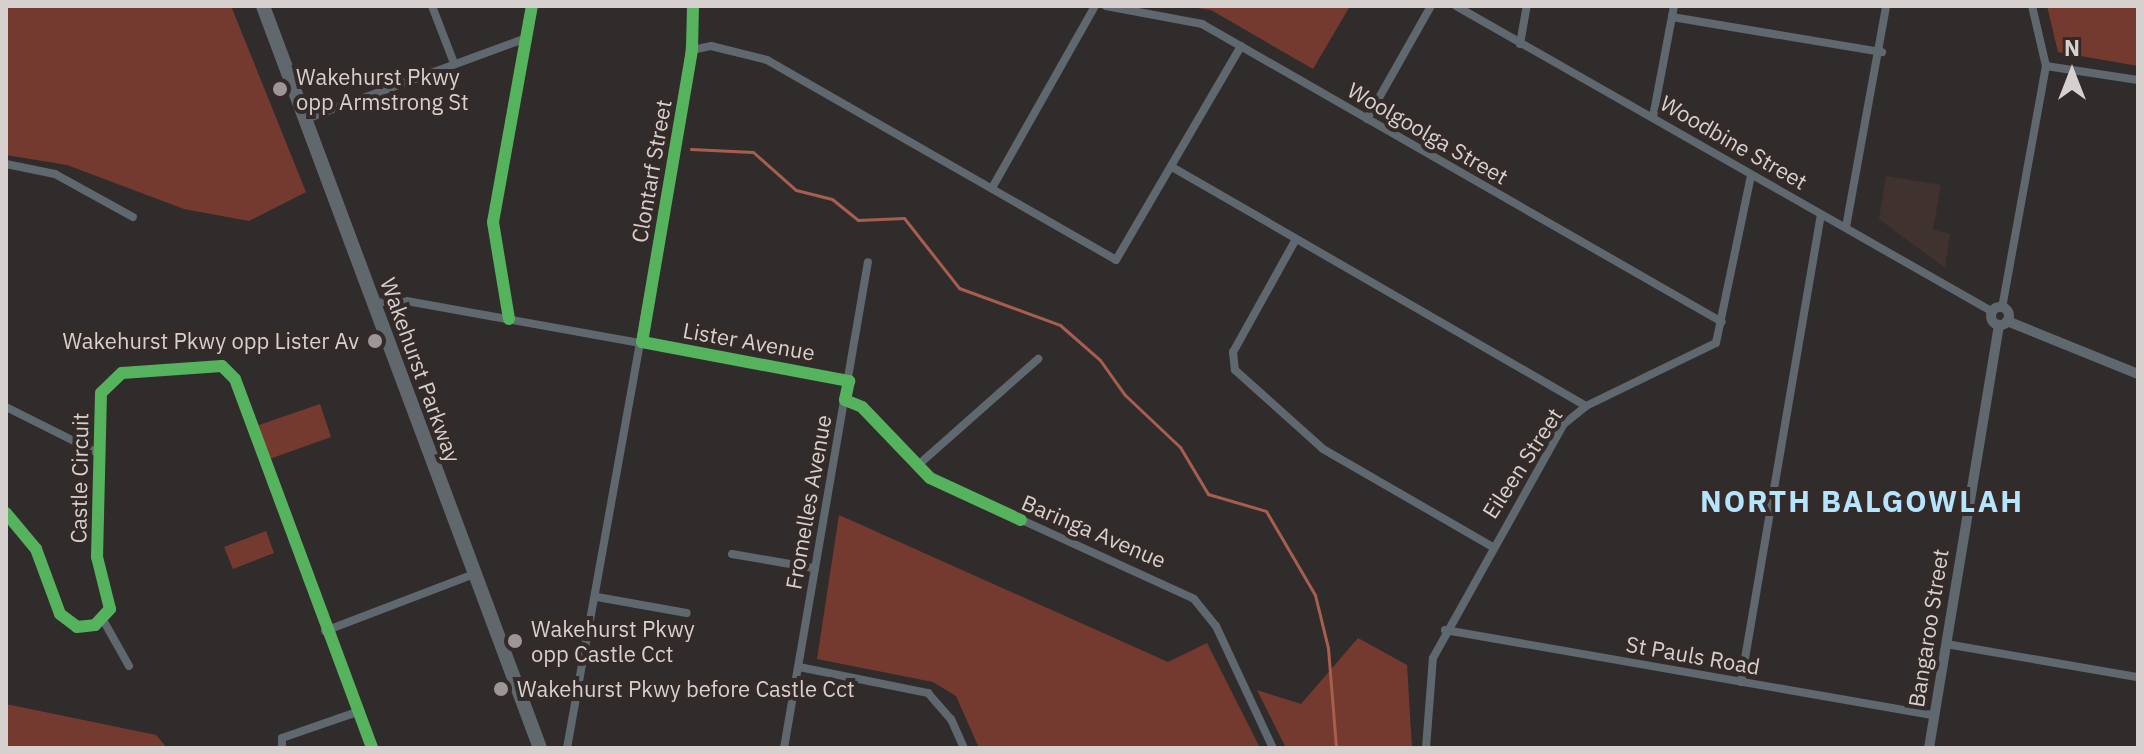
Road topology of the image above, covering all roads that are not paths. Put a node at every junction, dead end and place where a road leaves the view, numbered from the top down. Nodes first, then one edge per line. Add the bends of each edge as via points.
1 (263, 6) edge
2 (432, 6) edge
3 (532, 6) edge
4 (693, 6) edge
5 (1095, 6) edge
6 (1106, 6) edge
7 (1431, 6) edge
8 (1456, 6) edge
9 (1527, 6) edge
10 (1674, 6) edge
11 (1886, 6) edge
12 (2032, 6) edge
13 (1672, 17) junction
14 (526, 38) junction
15 (1520, 44) junction
16 (1241, 46) junction
17 (692, 50) junction
18 (1882, 52) junction
19 (454, 63) junction
20 (2046, 66) junction
21 (2138, 80) edge
22 (1653, 117) junction
23 (306, 119) junction
24 (1367, 119) junction
25 (6, 164) edge
26 (1172, 167) junction
27 (1751, 176) junction
28 (992, 188) junction
29 (1821, 215) junction
30 (133, 217) dead end
31 (1846, 227) junction
32 (1296, 239) junction
33 (868, 262) dead end
34 (374, 303) junction
35 (1997, 310) junction
36 (509, 319) junction
37 (1722, 322) junction
38 (2003, 323) junction
39 (642, 342) junction
40 (1038, 359) dead end
41 (2138, 374) edge
42 (849, 381) junction
43 (845, 400) junction
44 (1586, 406) junction
45 (6, 407) edge
46 (100, 454) junction
47 (917, 466) junction
48 (6, 513) edge
49 (1491, 546) junction
50 (732, 554) dead end
51 (813, 568) junction
52 (472, 575) junction
53 (597, 597) junction
54 (687, 613) dead end
55 (102, 618) junction
56 (1445, 630) junction
57 (325, 631) junction
58 (1946, 644) junction
59 (129, 666) dead end
60 (799, 667) junction
61 (2138, 677) edge
62 (1741, 682) junction
63 (354, 713) junction
64 (1934, 715) junction
65 (282, 748) edge
66 (372, 748) edge
67 (540, 748) edge
68 (567, 748) edge
69 (784, 748) edge
70 (964, 748) edge
71 (1273, 748) edge
72 (1426, 748) edge
73 (1929, 748) edge

1 - 23 main road, Wakehurst Parkway
2 - 19 street
3 - 14 street
4 - 17 street, Clontarf Street
5 - 28 street
6 - 16 street, Woolgoolga Street via 1187,20
7 - 24 street
8 - 15 street, Woodbine Street
9 - 15 street
10 - 13 street
11 - 18 street
12 - 20 street
13 - 18 street
13 - 22 street
14 - 19 street
14 - 36 street via 493,222
15 - 22 street, Woodbine Street
16 - 24 street, Woolgoolga Street
16 - 26 street
17 - 28 street via 711,46 767,60
17 - 39 street, Clontarf Street
18 - 31 street
19 - 23 street
20 - 21 street
20 - 35 street
22 - 27 street, Woodbine Street
23 - 34 main road, Wakehurst Parkway
24 - 37 street, Woolgoolga Street
25 - 30 street via 55,174
26 - 28 street via 1116,260
26 - 32 street
27 - 29 street, Woodbine Street
27 - 37 street, Eileen Street
29 - 31 street, Woodbine Street
29 - 62 street
31 - 35 street, Woodbine Street
32 - 44 street
32 - 49 street via 1232,362 1240,378 1323,449
33 - 42 street, Fromelles Avenue
34 - 36 street, Lister Avenue via 401,300
34 - 52 main road, Wakehurst Parkway
35 - 38 street
36 - 39 street, Lister Avenue
37 - 44 street, Eileen Street via 1711,347
38 - 41 street
38 - 58 street, Bangaroo Street
39 - 42 street, Lister Avenue
39 - 53 street, Clontarf Street
40 - 47 street
42 - 43 street, Fromelles Avenue
43 - 47 street, Baringa Avenue via 862,407
43 - 51 street, Fromelles Avenue
44 - 49 street, Eileen Street via 1564,424
45 - 46 street
46 - 55 street, Castle Circuit via 97,557 110,609
46 - 57 street, Castle Circuit via 101,393 108,380 222,366 235,379
47 - 71 street, Baringa Avenue via 951,489 1194,599 1216,626
48 - 55 street, Castle Circuit via 36,549 60,614 77,627
49 - 56 street, Eileen Street
50 - 51 street
51 - 60 street, Fromelles Avenue
52 - 57 street
52 - 67 main road, Wakehurst Parkway
53 - 54 street
53 - 68 street, Clontarf Street
55 - 59 street
56 - 62 street, St Pauls Road
56 - 72 street, Eileen Street via 1426,693
57 - 63 street
58 - 61 street
58 - 64 street, Bangaroo Street
60 - 69 street, Fromelles Avenue
60 - 70 street via 928,693 951,719
62 - 64 street, St Pauls Road
63 - 65 street via 282,738
63 - 66 street
64 - 73 street, Bangaroo Street

